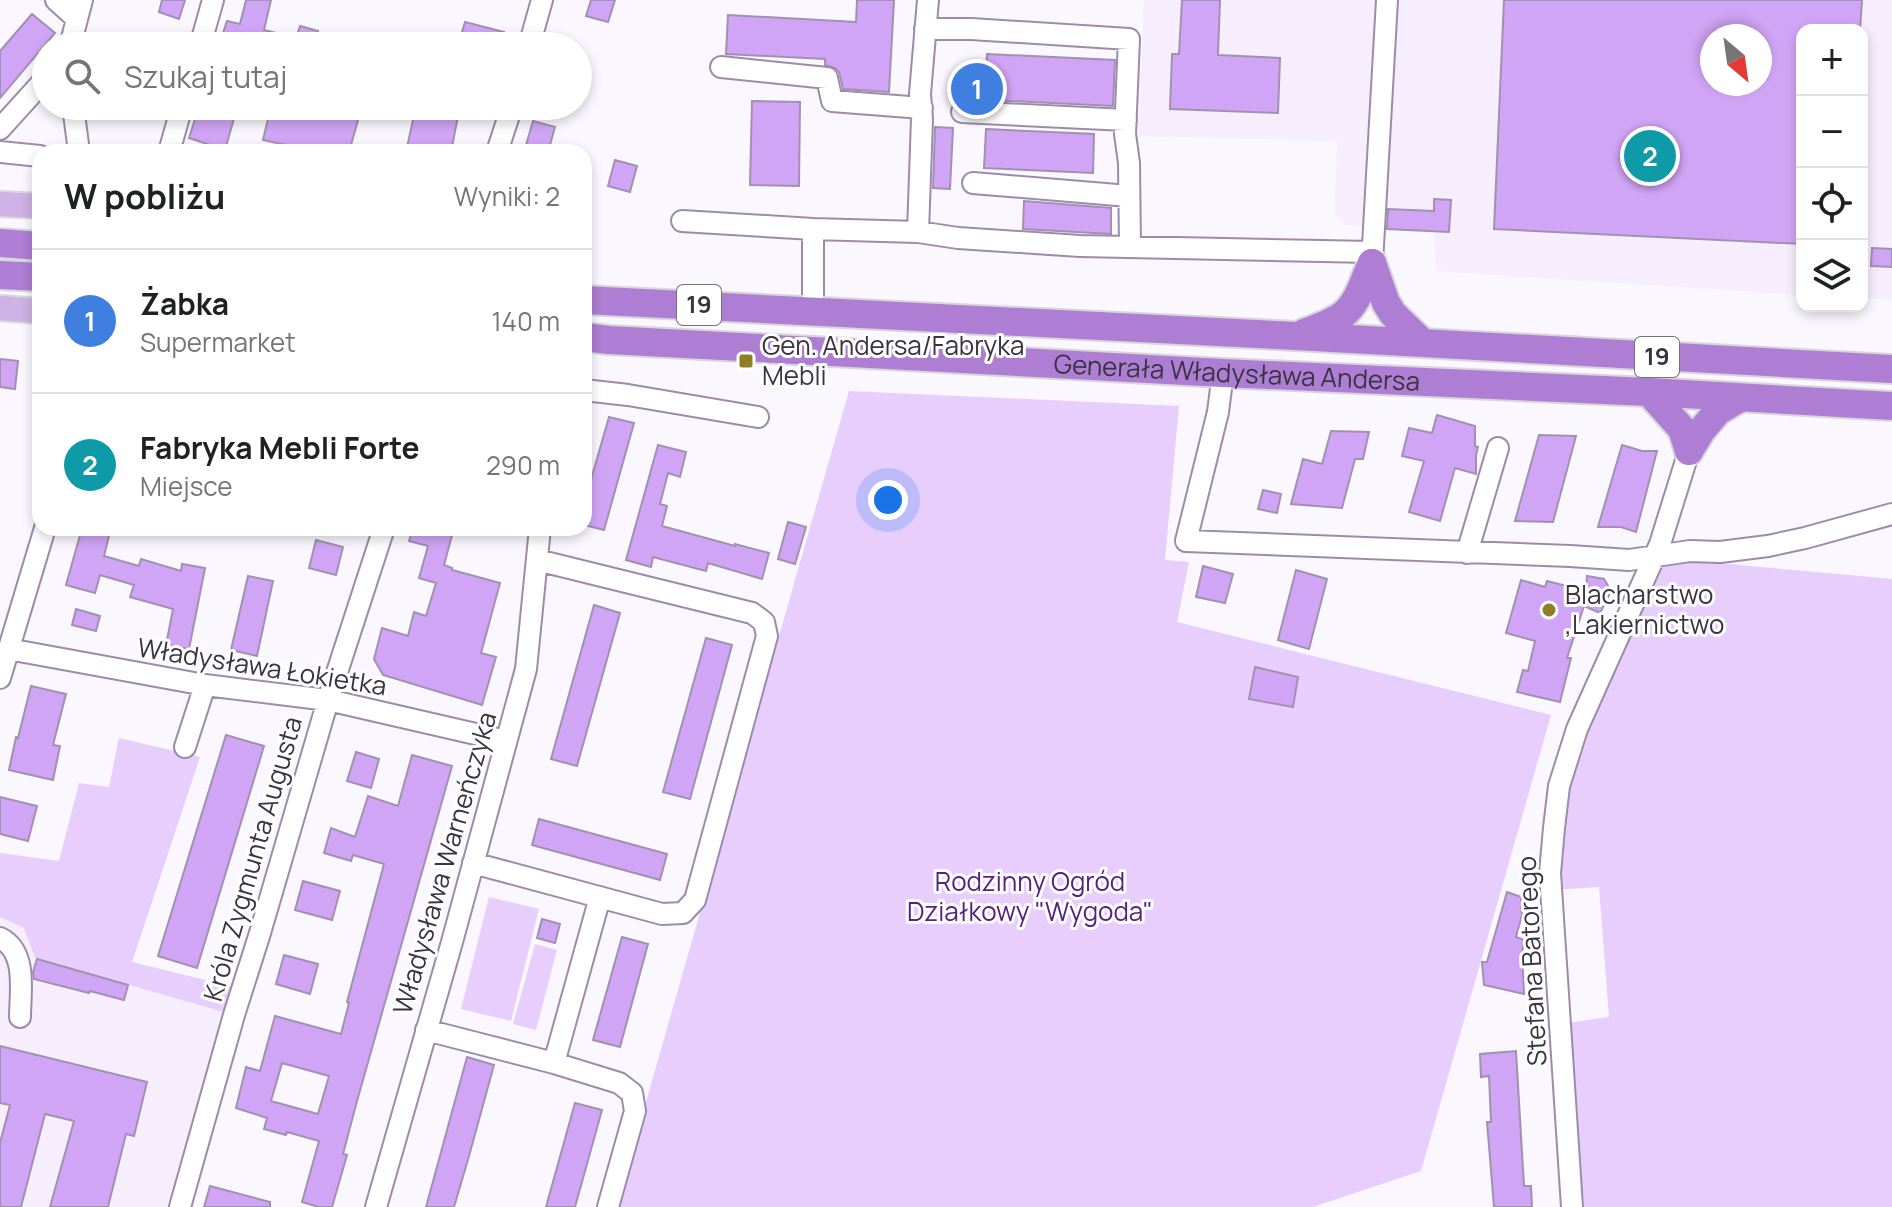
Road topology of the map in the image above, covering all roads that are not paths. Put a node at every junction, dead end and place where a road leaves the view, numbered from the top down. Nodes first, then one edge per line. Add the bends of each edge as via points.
1 (56, 0) edge
2 (213, 0) edge
3 (542, 0) edge
4 (928, 0) edge
5 (1387, 0) edge
6 (79, 9) edge
7 (925, 29) junction
8 (73, 32) edge
9 (204, 32) edge
10 (533, 32) edge
11 (721, 67) dead end
12 (32, 94) edge
13 (962, 112) dead end
14 (922, 114) junction
15 (75, 120) edge
16 (178, 120) edge
17 (507, 120) edge
18 (1126, 120) junction
19 (0, 129) edge
20 (78, 144) edge
21 (171, 144) edge
22 (500, 144) edge
23 (0, 152) edge
24 (32, 155) edge
25 (973, 183) dead end
26 (1129, 196) junction
27 (0, 204) edge
28 (32, 206) edge
29 (682, 221) dead end
30 (813, 229) junction
31 (918, 232) junction
32 (0, 243) edge
33 (32, 245) edge
34 (1130, 246) junction
35 (1372, 258) junction
36 (0, 275) edge
37 (32, 277) edge
38 (592, 300) edge
39 (0, 308) edge
40 (32, 310) edge
41 (813, 311) junction
42 (1296, 336) junction
43 (592, 340) edge
44 (1423, 343) junction
45 (1892, 369) edge
46 (1223, 373) junction
47 (592, 391) edge
48 (1649, 392) junction
49 (1740, 398) junction
50 (1892, 406) edge
51 (758, 417) dead end
52 (1498, 448) dead end
53 (1689, 451) junction
54 (1892, 514) edge
55 (43, 536) edge
56 (381, 536) edge
57 (539, 536) edge
58 (1467, 553) junction
59 (1654, 557) junction
60 (537, 560) junction
61 (8, 649) junction
62 (0, 678) edge
63 (205, 685) junction
64 (328, 700) junction
65 (506, 741) junction
66 (185, 747) dead end
67 (473, 863) junction
68 (600, 897) junction
69 (0, 938) edge
70 (20, 1017) dead end
71 (426, 1030) junction
72 (554, 1063) junction
73 (180, 1207) edge
74 (376, 1207) edge
75 (608, 1207) edge
76 (1572, 1207) edge

1 - 6 street
2 - 9 street
3 - 10 street
4 - 7 street
5 - 35 street
6 - 8 street
7 - 14 street
7 - 18 street via 1129,39
11 - 14 street via 827,78 832,101
12 - 19 street
13 - 18 street
14 - 31 street
15 - 20 street
16 - 21 street
17 - 22 street
18 - 26 street
23 - 24 street
25 - 26 street
26 - 34 street
27 - 28 main road
29 - 30 street
30 - 31 street
30 - 41 street
31 - 34 street
32 - 33 highway
34 - 35 street
35 - 42 highway via 1362,288 1345,313
35 - 44 highway via 1386,303
36 - 37 highway
38 - 41 highway, Generała Władysława Andersa / 19
39 - 40 main road
41 - 42 highway, Generała Władysława Andersa / 19
42 - 44 highway, Generała Władysława Andersa / 19
43 - 46 highway, Generała Władysława Andersa / 19
44 - 45 highway, Generała Władysława Andersa / 19
46 - 48 highway, Generała Władysława Andersa / 19
46 - 58 street via 1186,541
47 - 51 street
48 - 49 highway, Generała Władysława Andersa / 19
48 - 53 highway via 1682,429
49 - 50 highway, Generała Władysława Andersa / 19
49 - 53 highway via 1718,411
52 - 58 street
53 - 59 street, Stefana Batorego
54 - 59 street via 1768,546
55 - 61 street
56 - 64 street, Króla Zygmunta Augusta
57 - 60 street, Władysława Warneńczyka
58 - 59 street
59 - 76 street, Stefana Batorego via 1577,729 1559,786 1550,873
60 - 65 street, Władysława Warneńczyka via 526,669
60 - 68 street via 752,613 764,622 767,636 695,900 683,913 662,914
61 - 62 street
61 - 63 street, Władysława Łokietka
63 - 64 street, Władysława Łokietka
63 - 66 street
64 - 65 street, Władysława Łokietka
64 - 73 street, Króla Zygmunta Augusta
65 - 67 street, Władysława Warneńczyka
67 - 68 street
67 - 71 street, Władysława Warneńczyka
68 - 72 street
69 - 70 street via 15,952 20,967
71 - 72 street
71 - 74 street, Władysława Warneńczyka
72 - 75 street via 619,1083 632,1093 635,1111

